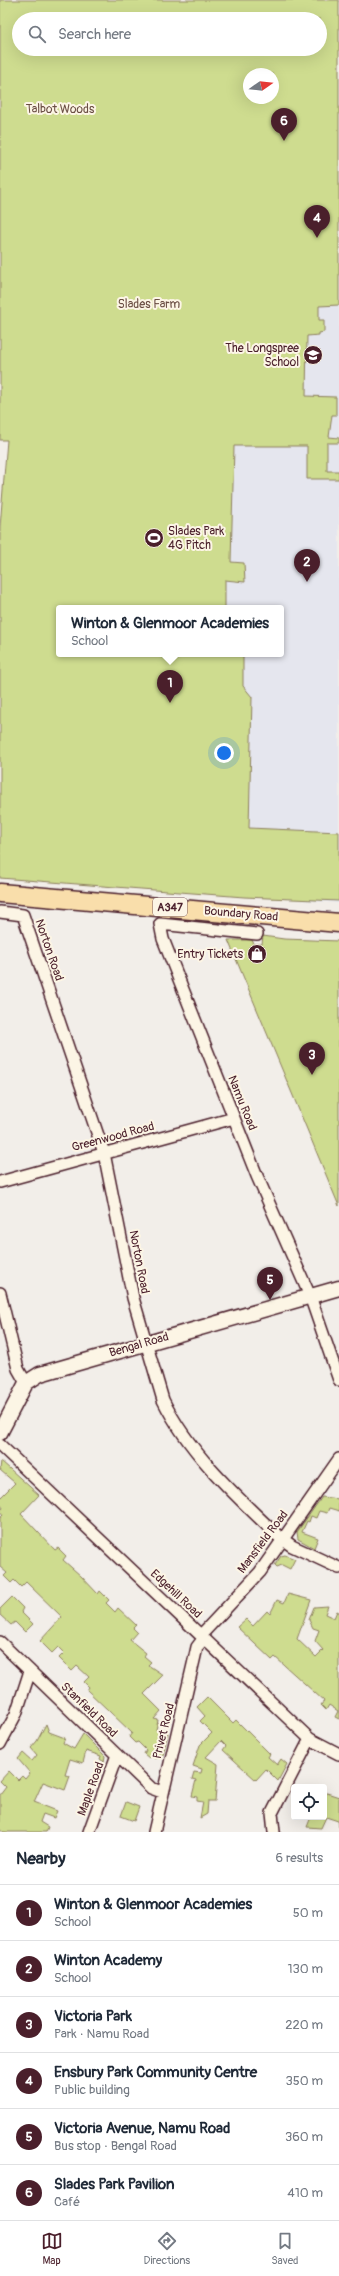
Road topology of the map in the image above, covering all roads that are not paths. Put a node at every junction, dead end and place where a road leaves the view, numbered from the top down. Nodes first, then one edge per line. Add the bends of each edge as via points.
1 (0, 893) edge
2 (0, 912) edge
3 (339, 923) edge
4 (257, 934) dead end
5 (234, 1118) junction
6 (104, 1153) junction
7 (0, 1182) edge
8 (339, 1288) edge
9 (0, 1293) edge
10 (310, 1296) junction
11 (146, 1343) junction
12 (339, 1380) edge
13 (26, 1383) junction
14 (0, 1433) edge
15 (0, 1445) edge
16 (339, 1459) edge
17 (282, 1540) junction
18 (339, 1568) edge
19 (203, 1637) junction
20 (0, 1642) edge
21 (30, 1671) junction
22 (310, 1739) junction
23 (0, 1744) edge
24 (339, 1754) edge
25 (117, 1755) junction
26 (162, 1792) junction
27 (89, 1832) edge
28 (154, 1832) edge
29 (274, 1832) edge

1 - 3 main road, Boundary Road / A347
2 - 6 street, Norton Road via 23,915
4 - 5 street, Namu Road via 160,924 163,939
5 - 6 street, Greenwood Road
5 - 10 street, Namu Road via 272,1214
6 - 7 street, Greenwood Road
6 - 11 street, Norton Road via 130,1285
8 - 10 street, Bengal Road
9 - 13 street via 18,1369
10 - 11 street, Bengal Road
10 - 12 street, Namu Road
11 - 13 street, Bengal Road via 50,1370
11 - 17 street, Norton Road via 163,1400 184,1436 198,1454
13 - 14 street
15 - 19 street, Edgehill Road
16 - 17 street, Mansfield Road
17 - 18 street, Norton Road
17 - 19 street, Mansfield Road via 254,1578
19 - 22 street, Edgehill Road
19 - 26 street, Privet Road via 197,1647
20 - 21 street, Stanfield Road
21 - 23 street via 16,1714
21 - 25 street, Stanfield Road
22 - 24 street, Edgehill Road
22 - 29 street via 272,1813
25 - 26 street, Stanfield Road via 151,1788
25 - 27 street, Maple Road
26 - 28 street, Privet Road

